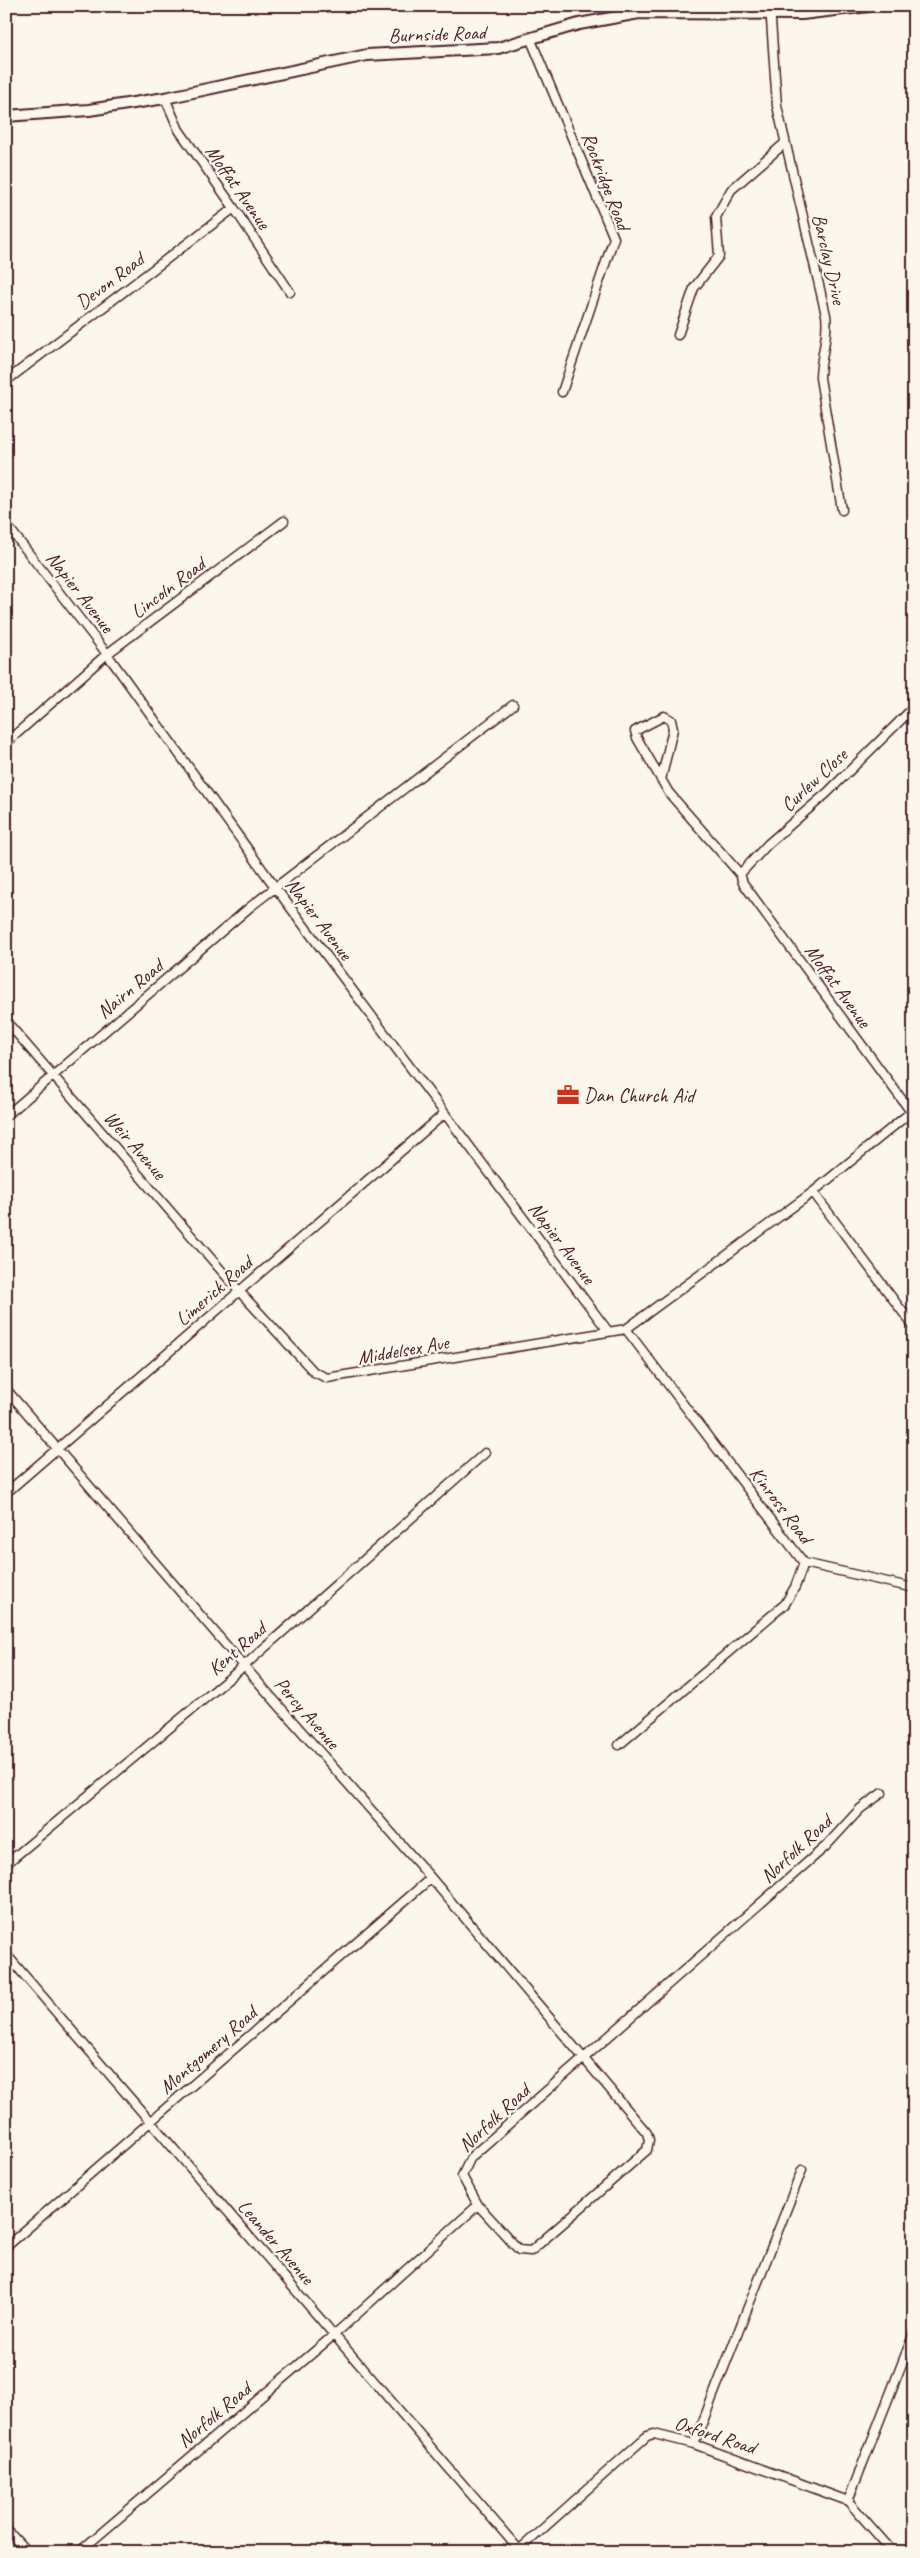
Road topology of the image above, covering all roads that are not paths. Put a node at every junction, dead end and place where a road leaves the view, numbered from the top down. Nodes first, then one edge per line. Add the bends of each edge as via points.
1 (869, 6) edge
2 (771, 11) edge
3 (531, 40) junction
4 (165, 98) junction
5 (6, 116) edge
6 (785, 143) junction
7 (234, 208) junction
8 (290, 292) dead end
9 (678, 335) dead end
10 (6, 381) edge
11 (562, 392) dead end
12 (842, 510) dead end
13 (284, 521) dead end
14 (6, 524) edge
15 (107, 654) junction
16 (512, 705) dead end
17 (910, 711) dead end
18 (6, 743) edge
19 (660, 780) junction
20 (740, 874) junction
21 (276, 888) junction
22 (6, 1021) edge
23 (53, 1075) junction
24 (444, 1114) junction
25 (912, 1114) edge
26 (6, 1116) edge
27 (813, 1192) junction
28 (239, 1291) junction
29 (914, 1327) edge
30 (626, 1329) junction
31 (608, 1331) junction
32 (6, 1389) edge
33 (58, 1448) junction
34 (485, 1453) dead end
35 (6, 1493) edge
36 (804, 1563) junction
37 (914, 1588) edge
38 (244, 1666) junction
39 (619, 1746) dead end
40 (882, 1793) dead end
41 (6, 1864) edge
42 (431, 1878) junction
43 (6, 1954) edge
44 (586, 2058) junction
45 (150, 2122) junction
46 (802, 2170) dead end
47 (478, 2205) junction
48 (6, 2247) edge
49 (914, 2333) edge
50 (335, 2334) junction
51 (694, 2444) junction
52 (848, 2501) junction
53 (6, 2529) edge
54 (520, 2551) edge
55 (27, 2552) edge
56 (78, 2552) edge
57 (893, 2552) edge

1 - 2 main road, Burnside Road via 811,13
2 - 3 main road, Burnside Road via 639,13 589,22
2 - 6 street, Barclay Drive via 776,106
3 - 4 main road, Burnside Road via 480,50 367,55
3 - 11 street, Rockridge Road via 614,238
4 - 5 main road, Burnside Road via 89,110
4 - 7 street, Moffat Avenue via 179,130
6 - 9 street via 734,186 717,214 719,256 694,288
6 - 12 street, Barclay Drive via 826,315 820,378
7 - 8 street, Moffat Avenue
7 - 10 street, Devon Road
13 - 15 street, Lincoln Road
14 - 15 street, Napier Avenue
15 - 18 street, Lincoln Road
15 - 21 street, Napier Avenue
16 - 21 street, Nairn Road
17 - 20 street, Curlew Close
19 - 19 street, Moffat Avenue via 635,731 664,716 671,720 673,729
19 - 20 street, Moffat Avenue
20 - 25 street, Moffat Avenue via 744,884
21 - 23 street, Nairn Road
21 - 24 street, Napier Avenue
22 - 23 street, Weir Avenue
23 - 26 street, Nairn Road
23 - 28 street, Weir Avenue
24 - 28 street, Limerick Road
24 - 31 street, Napier Avenue
25 - 27 street
27 - 29 street
27 - 30 street
28 - 31 street, Middelsex Ave via 314,1372 327,1378
28 - 33 street, Limerick Road
30 - 31 street, Middelsex Ave
30 - 36 street, Kinross Road
32 - 33 street, Percy Avenue
33 - 35 street, Limerick Road
33 - 38 street, Percy Avenue
34 - 38 street, Kent Road
36 - 37 street
36 - 39 street, Kinross Road via 784,1604
38 - 41 street, Kent Road
38 - 42 street, Percy Avenue
40 - 44 street, Norfolk Road
42 - 44 street, Percy Avenue
42 - 45 street, Montgomery Road
43 - 45 street, Leander Avenue
44 - 47 street, Norfolk Road via 470,2156 462,2176
44 - 47 street, Percy Avenue via 647,2133 647,2150 531,2250 519,2250
45 - 48 street, Montgomery Road
45 - 50 street, Leander Avenue
46 - 51 street
47 - 50 street, Norfolk Road
49 - 52 street
50 - 54 street, Leander Avenue
50 - 56 street, Norfolk Road
51 - 52 street, Oxford Road
51 - 54 street, Oxford Road via 661,2435 647,2436
52 - 57 street, Oxford Road
53 - 55 street

